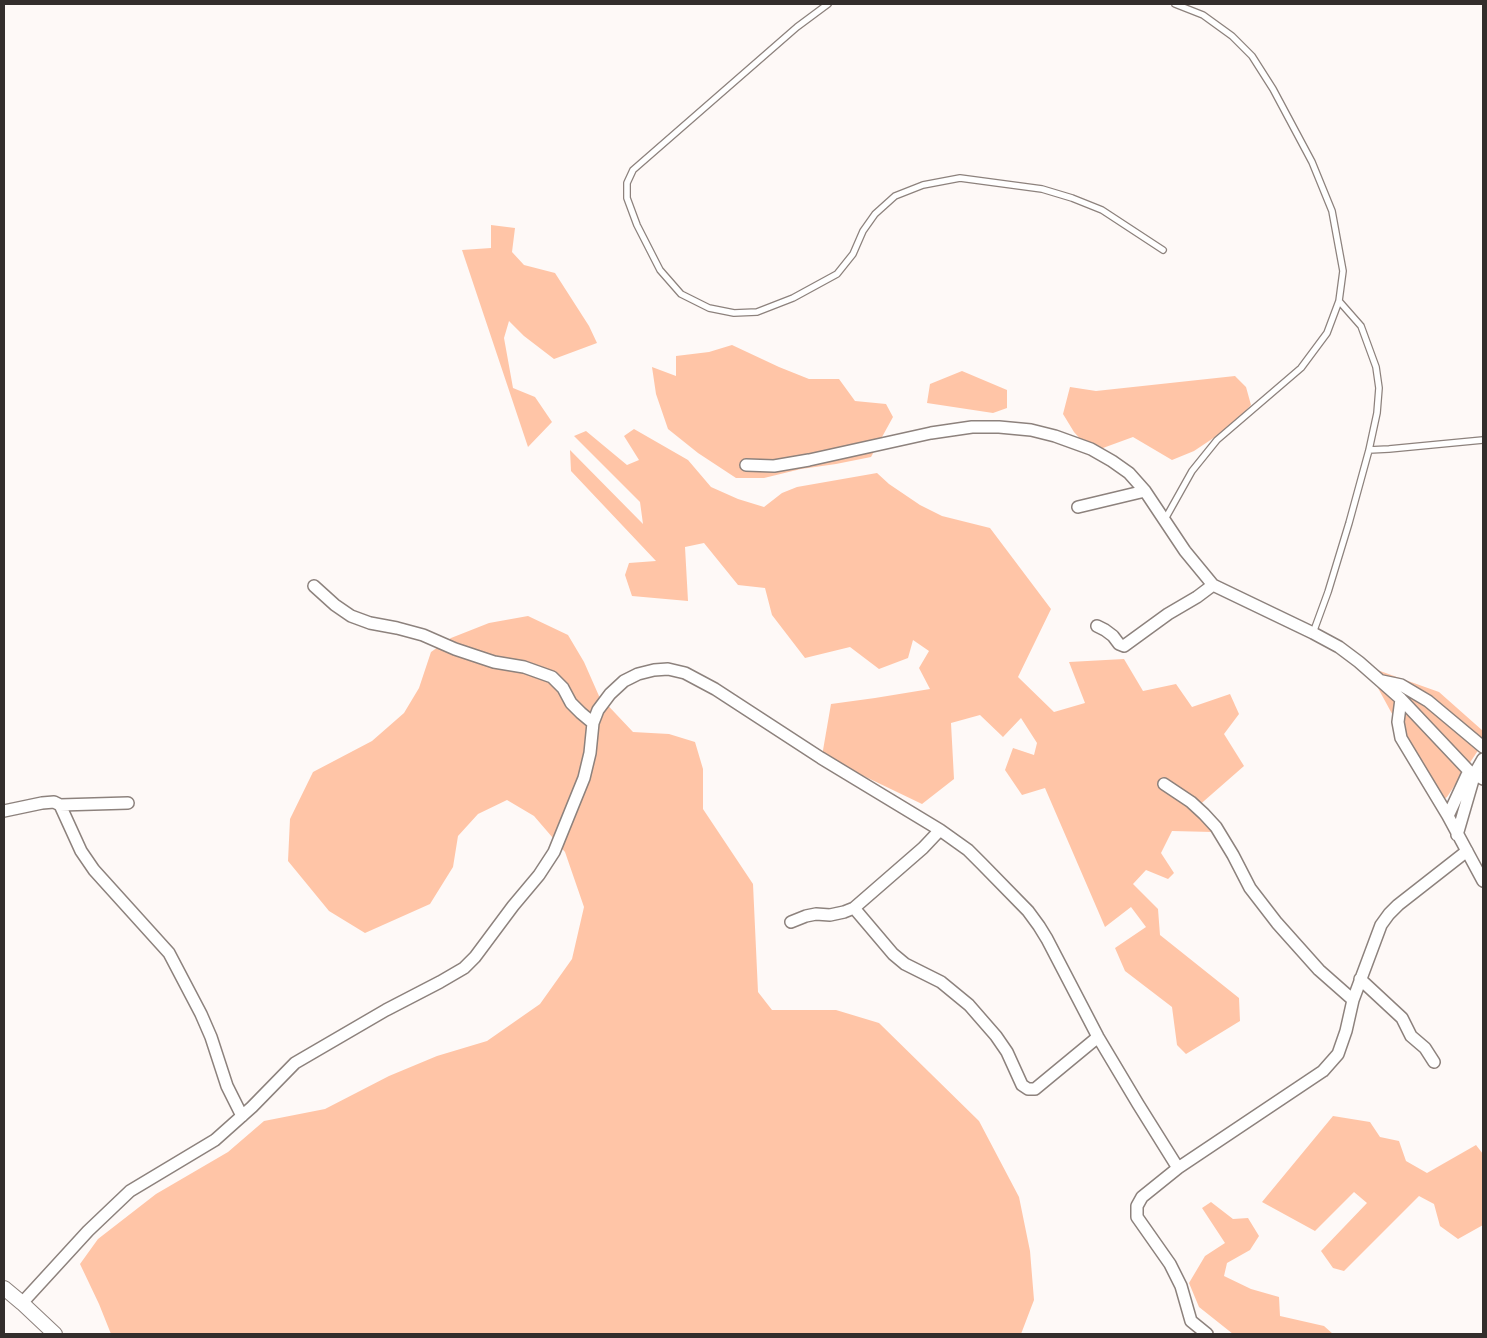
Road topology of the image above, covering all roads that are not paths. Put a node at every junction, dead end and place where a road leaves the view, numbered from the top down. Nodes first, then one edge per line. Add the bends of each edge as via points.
1 (828, 4) edge
2 (1175, 4) edge
3 (1163, 250) dead end
4 (1340, 301) junction
5 (1483, 440) edge
6 (1369, 450) junction
7 (746, 465) dead end
8 (1145, 492) junction
9 (1078, 508) dead end
10 (1164, 521) junction
11 (314, 586) dead end
12 (1213, 586) junction
13 (1097, 626) dead end
14 (1313, 633) junction
15 (1380, 681) junction
16 (1401, 699) junction
17 (593, 722) junction
18 (1483, 747) edge
19 (1483, 759) edge
20 (1476, 774) edge
21 (1164, 784) dead end
22 (128, 803) dead end
23 (60, 805) junction
24 (4, 811) edge
25 (1448, 816) junction
26 (940, 830) junction
27 (1457, 834) junction
28 (1467, 851) junction
29 (1483, 881) edge
30 (854, 908) junction
31 (791, 922) dead end
32 (1360, 979) junction
33 (1353, 1000) junction
34 (1098, 1037) junction
35 (1434, 1062) dead end
36 (242, 1116) junction
37 (1178, 1168) junction
38 (4, 1288) edge
39 (22, 1303) junction
40 (56, 1334) edge
41 (1208, 1334) edge

1 - 3 lane via 797,27 633,170 627,183 627,198 637,225 660,270 681,294 709,308 734,314 757,312 793,298 837,274 853,254 874,214 895,196 923,185 960,178 1042,189 1072,198 1102,210
2 - 4 lane via 1203,15 1232,36 1252,56 1273,88 1312,162 1332,210 1343,271
4 - 6 lane via 1362,326 1376,367 1379,388 1377,414
4 - 10 lane via 1327,333 1301,368 1217,440 1192,472
5 - 6 lane
6 - 14 lane
7 - 8 street via 774,466 931,433 999,427 1031,430 1091,449 1129,473
8 - 9 street
8 - 10 street
10 - 12 street
11 - 17 street via 335,605 364,621 423,635 494,662 524,666 552,677 571,703
12 - 13 street via 1124,646
12 - 14 street
14 - 15 street via 1359,662
15 - 16 street
15 - 18 street via 1412,691
16 - 20 street
16 - 25 street via 1398,722 1401,738
17 - 26 street via 610,694 624,681 654,670 668,669 685,674 715,689
17 - 36 street via 584,778 554,852 475,958 464,968 295,1063
19 - 20 street
20 - 25 street
20 - 27 street
21 - 33 street via 1204,814 1233,855 1250,888 1278,923 1319,970
22 - 23 street
23 - 24 street via 42,803
23 - 36 street via 81,851 94,870 170,953 201,1014
25 - 27 street
26 - 30 street
26 - 34 street via 968,850 1028,911 1047,939
27 - 28 street
28 - 29 street
28 - 32 street via 1389,914 1381,924
30 - 31 street via 830,915 806,916
30 - 34 street via 893,954 905,964 941,982 969,1005 996,1036 1022,1085 1028,1089 1035,1089
32 - 33 street
32 - 35 street via 1402,1018 1411,1036 1425,1048
33 - 37 street via 1338,1054 1323,1071
34 - 37 street
36 - 39 street via 215,1140 130,1191
37 - 41 street via 1142,1197 1136,1206 1137,1216 1170,1264 1181,1286 1191,1321
38 - 39 street
39 - 40 street

